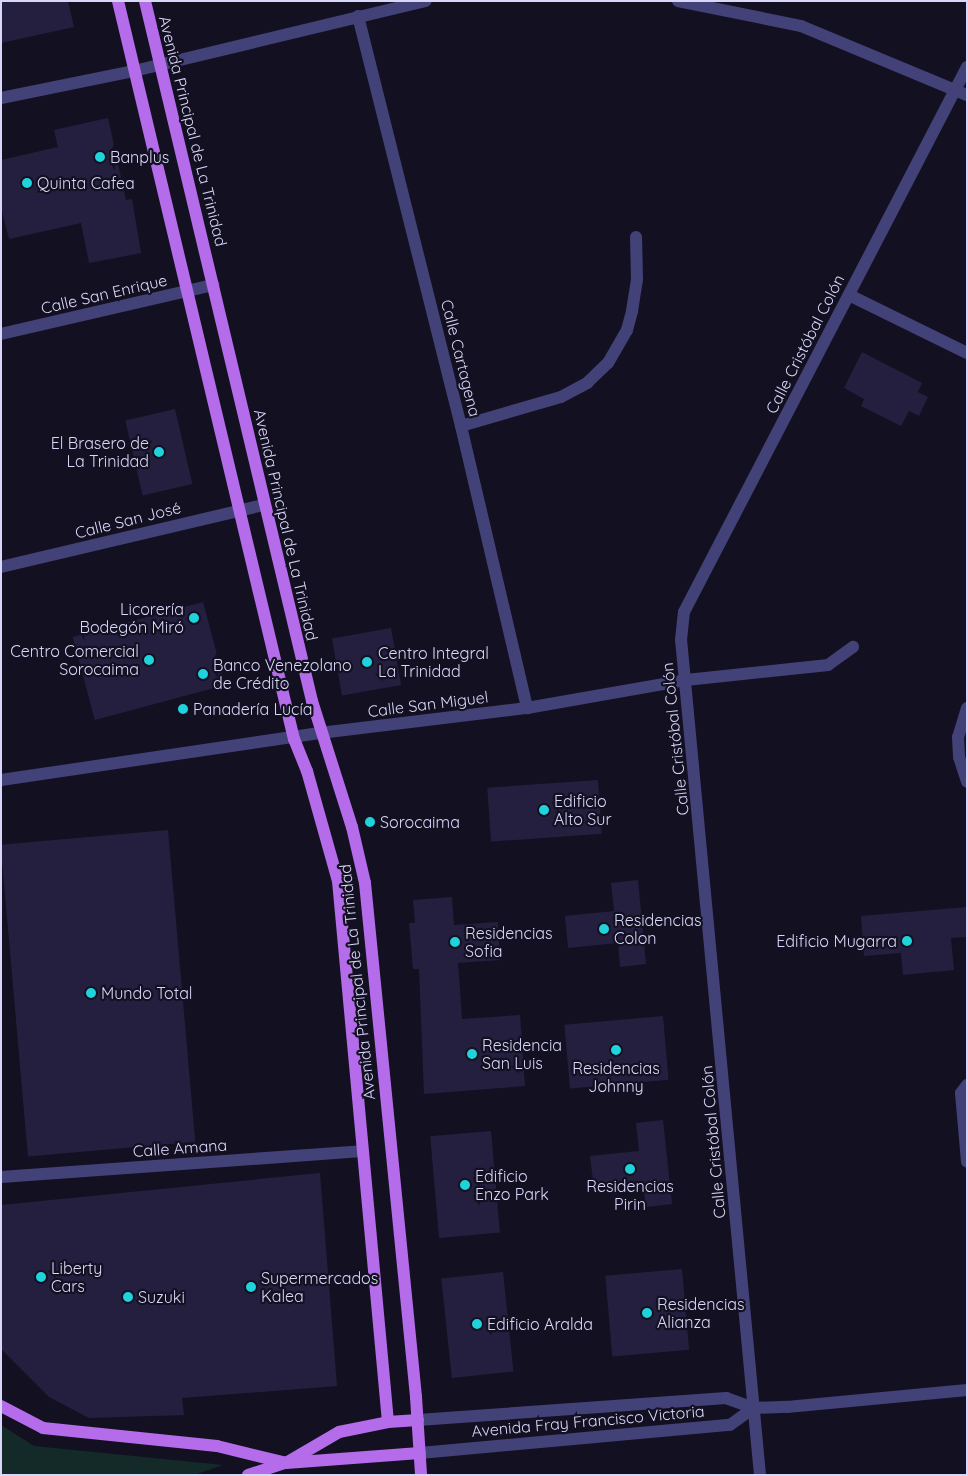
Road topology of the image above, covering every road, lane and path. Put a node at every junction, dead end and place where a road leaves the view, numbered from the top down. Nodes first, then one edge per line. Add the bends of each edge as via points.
1 (118, 1) edge
2 (145, 1) edge
3 (426, 1) edge
4 (678, 1) edge
5 (358, 16) junction
6 (160, 65) junction
7 (967, 67) edge
8 (134, 71) junction
9 (955, 89) junction
10 (967, 95) edge
11 (1, 98) edge
12 (636, 237) dead end
13 (213, 285) junction
14 (187, 292) junction
15 (849, 295) junction
16 (1, 334) edge
17 (967, 353) edge
18 (460, 426) junction
19 (263, 505) junction
20 (237, 510) junction
21 (1, 567) edge
22 (853, 647) dead end
23 (686, 680) junction
24 (527, 708) junction
25 (967, 708) edge
26 (320, 733) junction
27 (294, 739) junction
28 (1, 780) edge
29 (967, 782) edge
30 (967, 1085) edge
31 (362, 1151) junction
32 (967, 1162) edge
33 (1, 1177) edge
34 (967, 1390) edge
35 (1, 1406) edge
36 (753, 1408) junction
37 (418, 1420) junction
38 (388, 1422) junction
39 (420, 1453) junction
40 (286, 1463) junction
41 (248, 1475) edge
42 (421, 1475) edge
43 (760, 1475) edge

1 - 8 main road, Avenida Principal de La Trinidad
2 - 6 main road, Avenida Principal de La Trinidad
3 - 5 street
4 - 9 street via 801,26
5 - 6 street
5 - 18 street, Calle Cartagena
6 - 8 street
6 - 13 main road, Avenida Principal de La Trinidad
7 - 9 street, Calle Cristóbal Colón
8 - 11 street
8 - 14 main road, Avenida Principal de La Trinidad
9 - 10 street
9 - 15 street, Calle Cristóbal Colón
12 - 18 street via 637,280 632,311 627,330 608,363 587,383 561,397
13 - 14 street, Calle San Enrique
13 - 19 main road, Avenida Principal de La Trinidad
14 - 16 street, Calle San Enrique
14 - 20 main road, Avenida Principal de La Trinidad
15 - 17 street
15 - 23 street, Calle Cristóbal Colón via 684,612 681,640
18 - 24 street, Calle Cartagena
19 - 20 street, Calle San José
19 - 26 main road, Avenida Principal de La Trinidad
20 - 21 street, Calle San José
20 - 27 main road, Avenida Principal de La Trinidad
22 - 23 street, Calle San Miguel via 828,665
23 - 24 street, Calle San Miguel
23 - 36 street, Calle Cristóbal Colón
24 - 26 street, Calle San Miguel
25 - 29 street via 958,737 958,757
26 - 27 street, Calle San Miguel
26 - 37 main road, Avenida Principal de La Trinidad via 352,827 365,883
27 - 28 street, Calle San Miguel
27 - 31 main road, Avenida Principal de La Trinidad via 307,771 338,881
30 - 32 street via 961,1093
31 - 33 street, Calle Amana
31 - 38 main road, Avenida Principal de La Trinidad
34 - 36 street, Avenida Fray Francisco Victoria
35 - 40 main road via 43,1428 217,1446
36 - 37 street, Avenida Fray Francisco Victoria via 726,1398
36 - 39 street, Avenida Fray Francisco Victoria via 730,1425
36 - 43 street, Calle Cristóbal Colón
37 - 38 main road
37 - 39 main road, Avenida Principal de La Trinidad
38 - 40 main road via 339,1432
39 - 40 main road
39 - 42 main road, Avenida Principal de La Trinidad
40 - 41 main road

